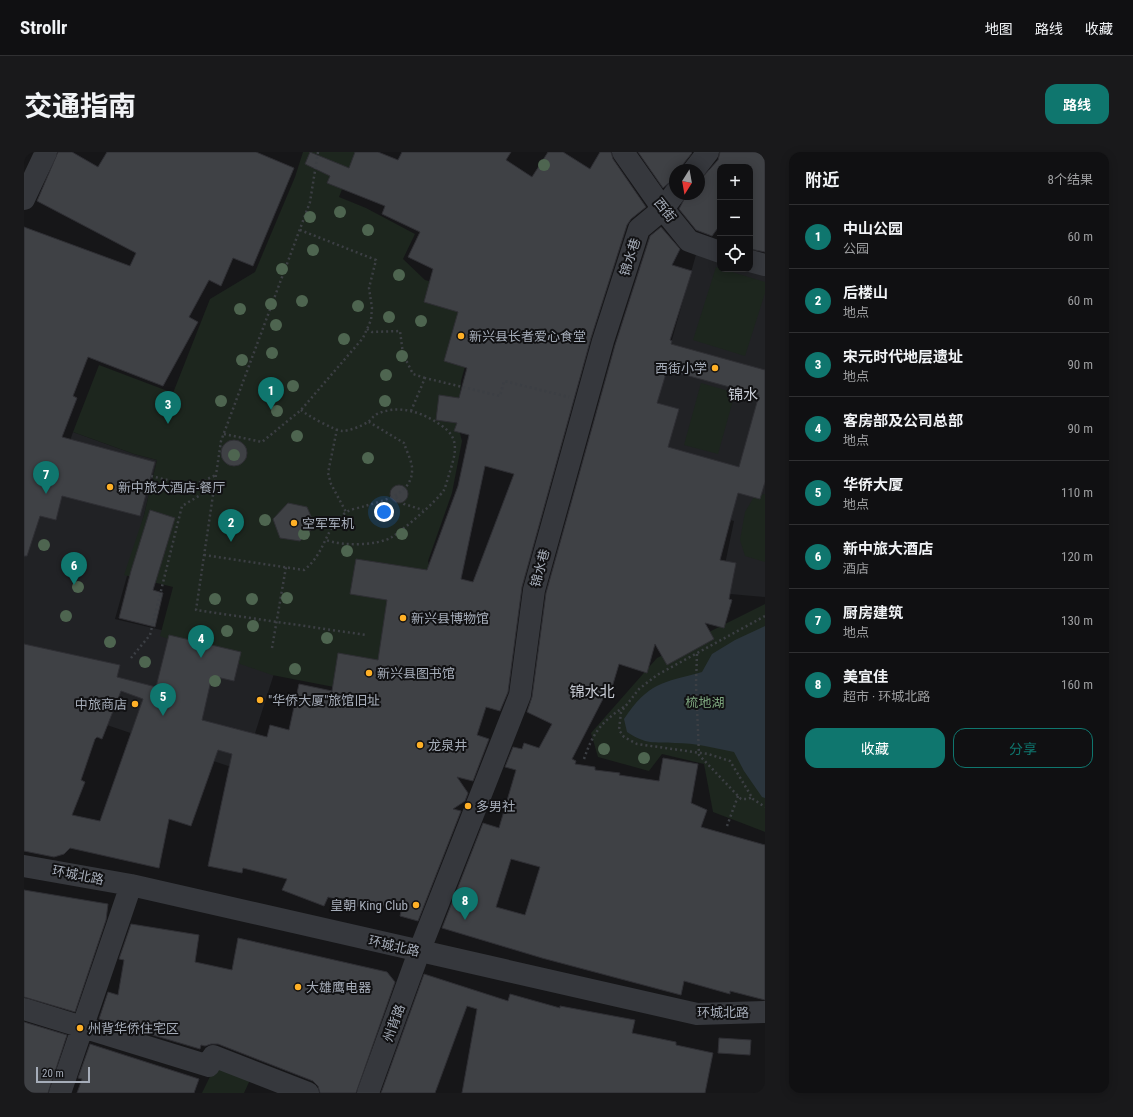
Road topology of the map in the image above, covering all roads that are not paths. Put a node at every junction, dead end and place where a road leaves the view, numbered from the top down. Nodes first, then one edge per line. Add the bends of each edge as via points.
1 (46, 152) edge
2 (623, 152) edge
3 (708, 152) edge
4 (699, 164) edge
5 (24, 199) edge
6 (669, 201) edge
7 (717, 251) edge
8 (753, 262) edge
9 (765, 265) edge
10 (24, 866) edge
11 (131, 886) junction
12 (419, 952) junction
13 (24, 1009) edge
14 (765, 1012) edge
15 (83, 1027) junction
16 (60, 1093) edge
17 (308, 1093) edge
18 (368, 1093) edge

1 - 5 street
2 - 6 street, 西街
3 - 4 street
6 - 7 street, 西街 via 689,241
6 - 12 street, 锦水巷 via 639,229 586,401 534,590 520,695
8 - 9 street
10 - 11 street, 环城北路
11 - 12 street, 环城北路
11 - 15 street
12 - 14 street, 环城北路 via 697,1014
12 - 18 street, 州背路
13 - 15 street
15 - 16 street
15 - 17 street via 209,1066 213,1056

